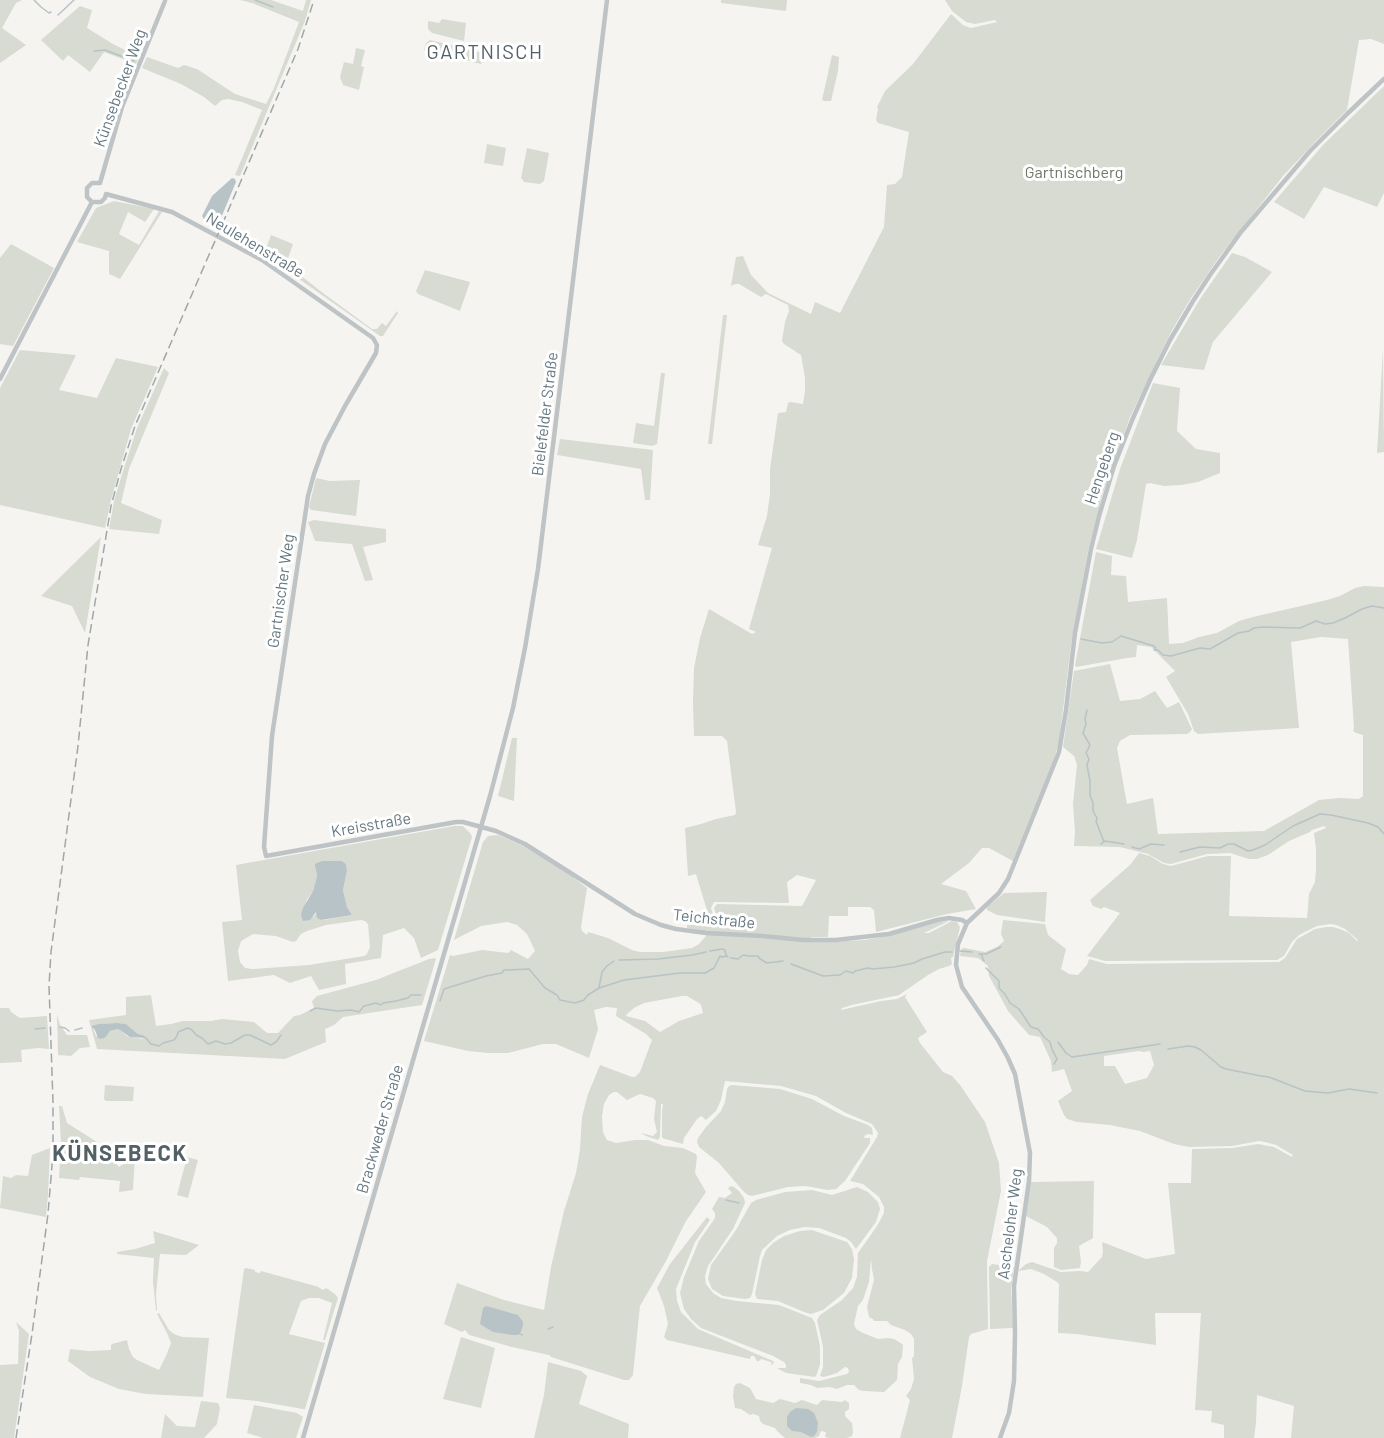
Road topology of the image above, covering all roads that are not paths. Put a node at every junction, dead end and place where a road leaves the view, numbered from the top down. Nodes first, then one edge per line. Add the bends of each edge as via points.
1 (164, 0) edge
2 (607, 0) edge
3 (171, 1) edge
4 (1384, 79) edge
5 (104, 188) junction
6 (92, 202) junction
7 (377, 345) joint
8 (0, 379) edge
9 (481, 827) junction
10 (266, 856) joint
11 (967, 923) junction
12 (303, 1438) edge
13 (1000, 1438) edge

1 - 3 street
1 - 5 street, Künsebecker Weg via 122,107
2 - 9 street, Bielefelder Straße via 538,569 513,708
4 - 11 street, Hengeberg via 1310,151 1241,232 1193,300 1154,371 1123,442 1086,568 1059,752 1004,885
5 - 6 street via 105,198
5 - 6 street via 92,183 87,188 87,197
5 - 7 street, Neulehenstraße via 172,212 262,260 373,338
6 - 8 street
7 - 10 street, Gartnischer Weg via 325,444 308,496 272,736
9 - 10 street, Kreisstraße via 456,822
9 - 11 street, Teichstraße via 525,844 635,914 676,929 836,940 889,934 949,918
9 - 12 street, Brackweder Straße
11 - 13 street, Ascheloher Weg via 958,944 958,977 1011,1066 1030,1154 1014,1287 1014,1381

